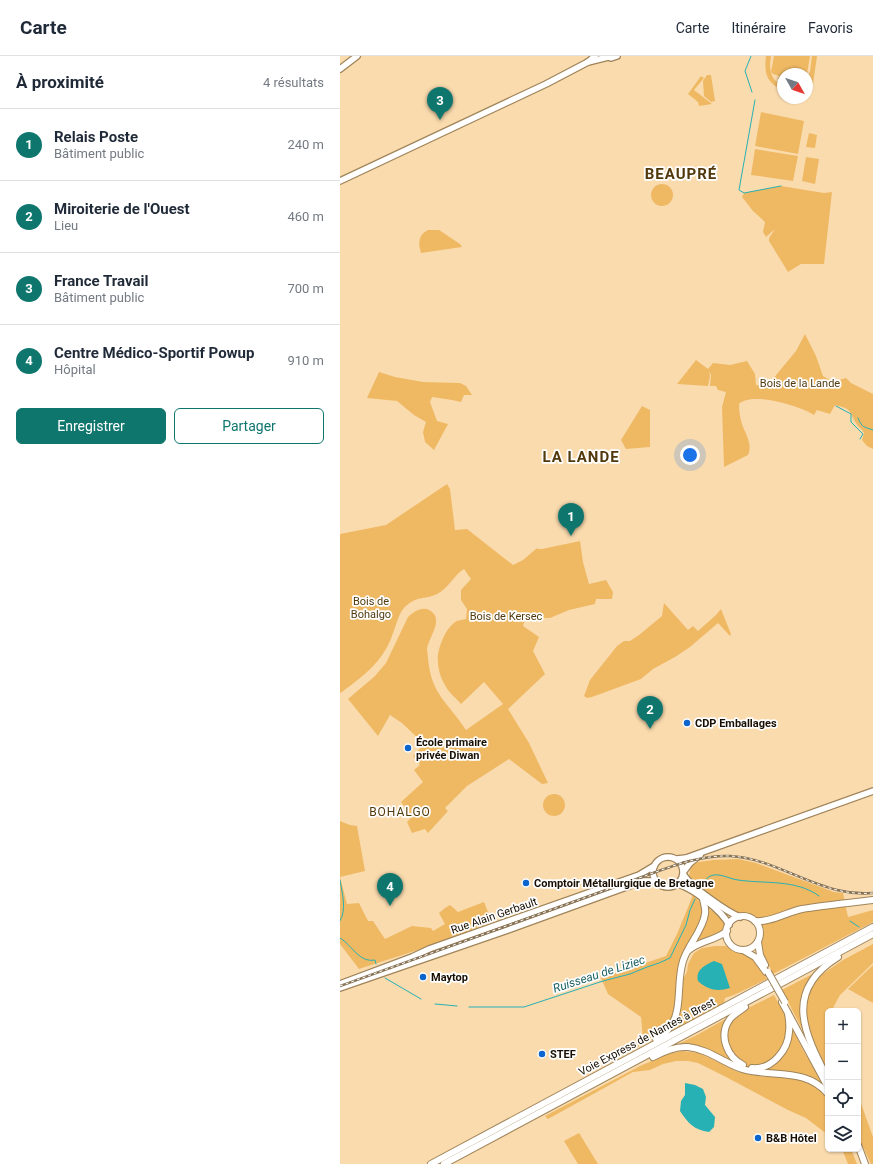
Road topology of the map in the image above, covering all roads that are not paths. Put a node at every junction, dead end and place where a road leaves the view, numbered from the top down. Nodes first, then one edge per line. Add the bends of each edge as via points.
1 (357, 56) edge
2 (595, 56) edge
3 (617, 56) edge
4 (606, 57) edge
5 (588, 62) junction
6 (340, 69) edge
7 (340, 181) edge
8 (873, 792) edge
9 (722, 845) junction
10 (677, 859) junction
11 (654, 866) junction
12 (684, 873) junction
13 (656, 881) junction
14 (678, 884) junction
15 (703, 899) junction
16 (873, 900) edge
17 (740, 917) junction
18 (755, 921) junction
19 (873, 927) edge
20 (728, 928) junction
21 (873, 934) edge
22 (758, 942) junction
23 (853, 945) junction
24 (743, 950) junction
25 (687, 952) junction
26 (767, 972) junction
27 (340, 984) edge
28 (340, 988) edge
29 (766, 992) junction
30 (784, 1002) junction
31 (788, 1013) junction
32 (641, 1052) junction
33 (638, 1060) junction
34 (825, 1073) edge
35 (826, 1080) edge
36 (825, 1081) edge
37 (825, 1091) edge
38 (857, 1152) edge
39 (861, 1152) edge
40 (431, 1164) edge
41 (444, 1164) edge
42 (862, 1164) edge
43 (866, 1164) edge

1 - 6 main road
2 - 5 main road
3 - 4 main road
4 - 5 main road
5 - 7 main road
8 - 9 main road
9 - 10 main road
9 - 12 main road via 696,857
10 - 11 main road via 671,856 663,857
10 - 12 main road via 682,863
11 - 13 main road
11 - 27 main road, Rue Alain Gerbault via 639,875 429,949
12 - 14 main road
12 - 17 main road via 692,884 729,912
13 - 14 main road via 666,887
13 - 28 main road, Rue Alain Gerbault via 643,881
14 - 15 main road
15 - 20 main road via 721,913
15 - 25 highway via 706,910 704,919
16 - 18 highway via 802,909 765,921
17 - 18 highway via 748,917
17 - 20 highway
18 - 22 highway via 760,929
19 - 32 highway, Voie Express de Nantes à Brest
20 - 24 highway via 727,936 732,946
20 - 25 highway via 716,938 698,943
21 - 23 highway, Voie Express de Nantes à Brest
22 - 24 highway via 754,947
22 - 26 highway
23 - 29 highway, Voie Express de Nantes à Brest
23 - 34 highway via 849,951 829,963 820,972 808,988 803,1003 806,1030
24 - 26 highway via 755,957
25 - 32 highway via 682,964 676,1017 666,1032
26 - 30 highway, bridge
29 - 31 highway via 739,1011 728,1024 725,1033 726,1046 734,1059 754,1068 773,1062 787,1042
29 - 33 highway, Voie Express de Nantes à Brest
30 - 31 highway
30 - 35 highway
31 - 36 highway
32 - 40 highway, Voie Express de Nantes à Brest
33 - 37 highway via 646,1060 672,1049 688,1047 705,1051 745,1070 804,1077
33 - 41 highway, Voie Express de Nantes à Brest
38 - 42 highway
39 - 43 highway

